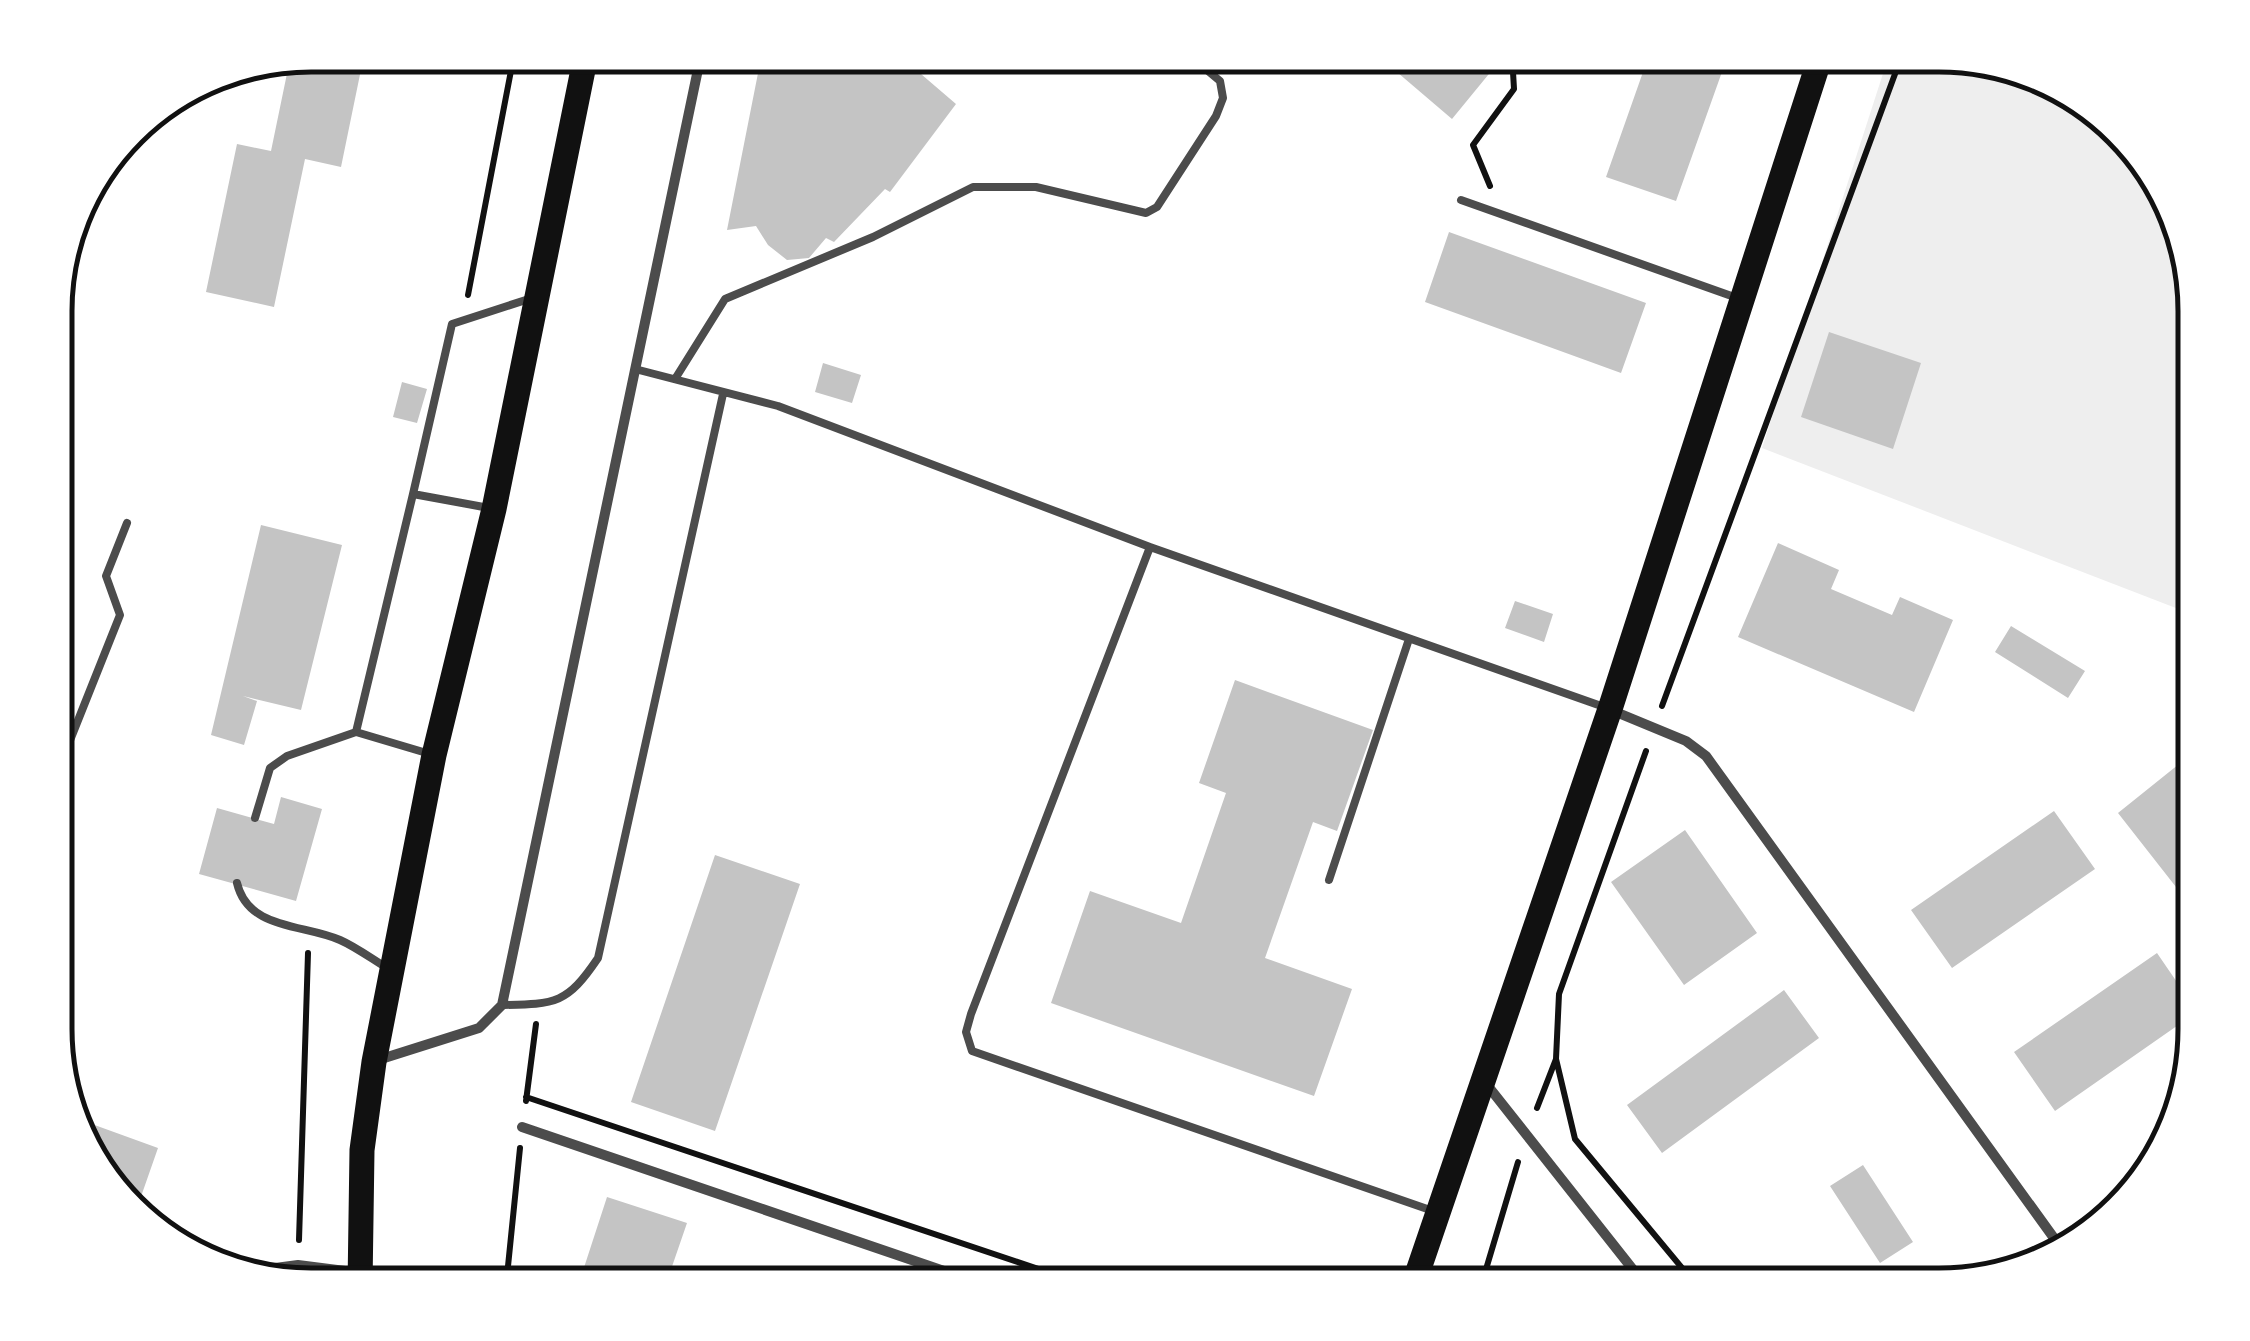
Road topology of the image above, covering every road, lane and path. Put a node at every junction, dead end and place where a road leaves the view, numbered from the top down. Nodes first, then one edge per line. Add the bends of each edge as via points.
1 (511, 72) edge
2 (583, 72) edge
3 (697, 72) edge
4 (1209, 72) edge
5 (1513, 72) edge
6 (1815, 72) edge
7 (1896, 72) edge
8 (1462, 200) dead end
9 (1502, 214) junction
10 (537, 296) junction
11 (1742, 299) junction
12 (462, 320) junction
13 (636, 369) junction
14 (675, 379) junction
15 (723, 394) junction
16 (412, 494) junction
17 (494, 509) junction
18 (128, 523) dead end
19 (1150, 547) junction
20 (1409, 639) junction
21 (1610, 709) junction
22 (1655, 725) junction
23 (356, 732) junction
24 (72, 735) edge
25 (434, 755) junction
26 (255, 818) dead end
27 (1328, 880) dead end
28 (237, 883) dead end
29 (308, 932) junction
30 (392, 971) junction
31 (502, 1006) junction
32 (1556, 1060) junction
33 (374, 1062) junction
34 (1484, 1080) junction
35 (526, 1097) dead end
36 (522, 1128) dead end
37 (1527, 1135) junction
38 (1436, 1212) junction
39 (2054, 1238) edge
40 (298, 1264) junction
41 (282, 1266) edge
42 (314, 1268) edge
43 (359, 1268) edge
44 (935, 1268) edge
45 (1035, 1268) edge
46 (1418, 1268) edge
47 (1486, 1268) edge
48 (1631, 1268) edge
49 (1682, 1268) edge

1 - 12 path
2 - 10 main road
3 - 13 street
4 - 14 lane via 1220,81 1223,98 1157,207 1138,214 1036,187 972,187 874,237 725,298
5 - 9 path via 1514,89 1472,145
6 - 11 main road
7 - 22 path
8 - 9 lane
9 - 11 lane
10 - 12 lane
10 - 17 main road
11 - 21 main road
12 - 16 lane via 452,324
13 - 14 lane
13 - 31 street
14 - 15 lane
15 - 19 lane via 778,406
15 - 31 lane via 598,958 577,988 553,1004
16 - 17 lane
16 - 23 lane
17 - 25 main road
18 - 24 lane via 106,576 120,615
19 - 20 lane
19 - 38 lane via 971,1014 966,1032 972,1051
20 - 21 lane
20 - 27 lane
21 - 22 street
21 - 34 main road
22 - 32 path via 1559,994
22 - 39 street via 1706,756
23 - 25 lane
23 - 26 lane via 270,768
25 - 30 main road
28 - 29 lane via 241,901 259,915
29 - 30 lane via 336,938
29 - 40 path
30 - 33 main road
31 - 33 street via 479,1028
32 - 37 path
32 - 49 path via 1575,1139
33 - 43 main road via 362,1150
34 - 37 street
34 - 38 main road
35 - 45 path
36 - 44 street
37 - 47 path
37 - 48 street
38 - 46 main road
40 - 41 lane
40 - 42 lane

